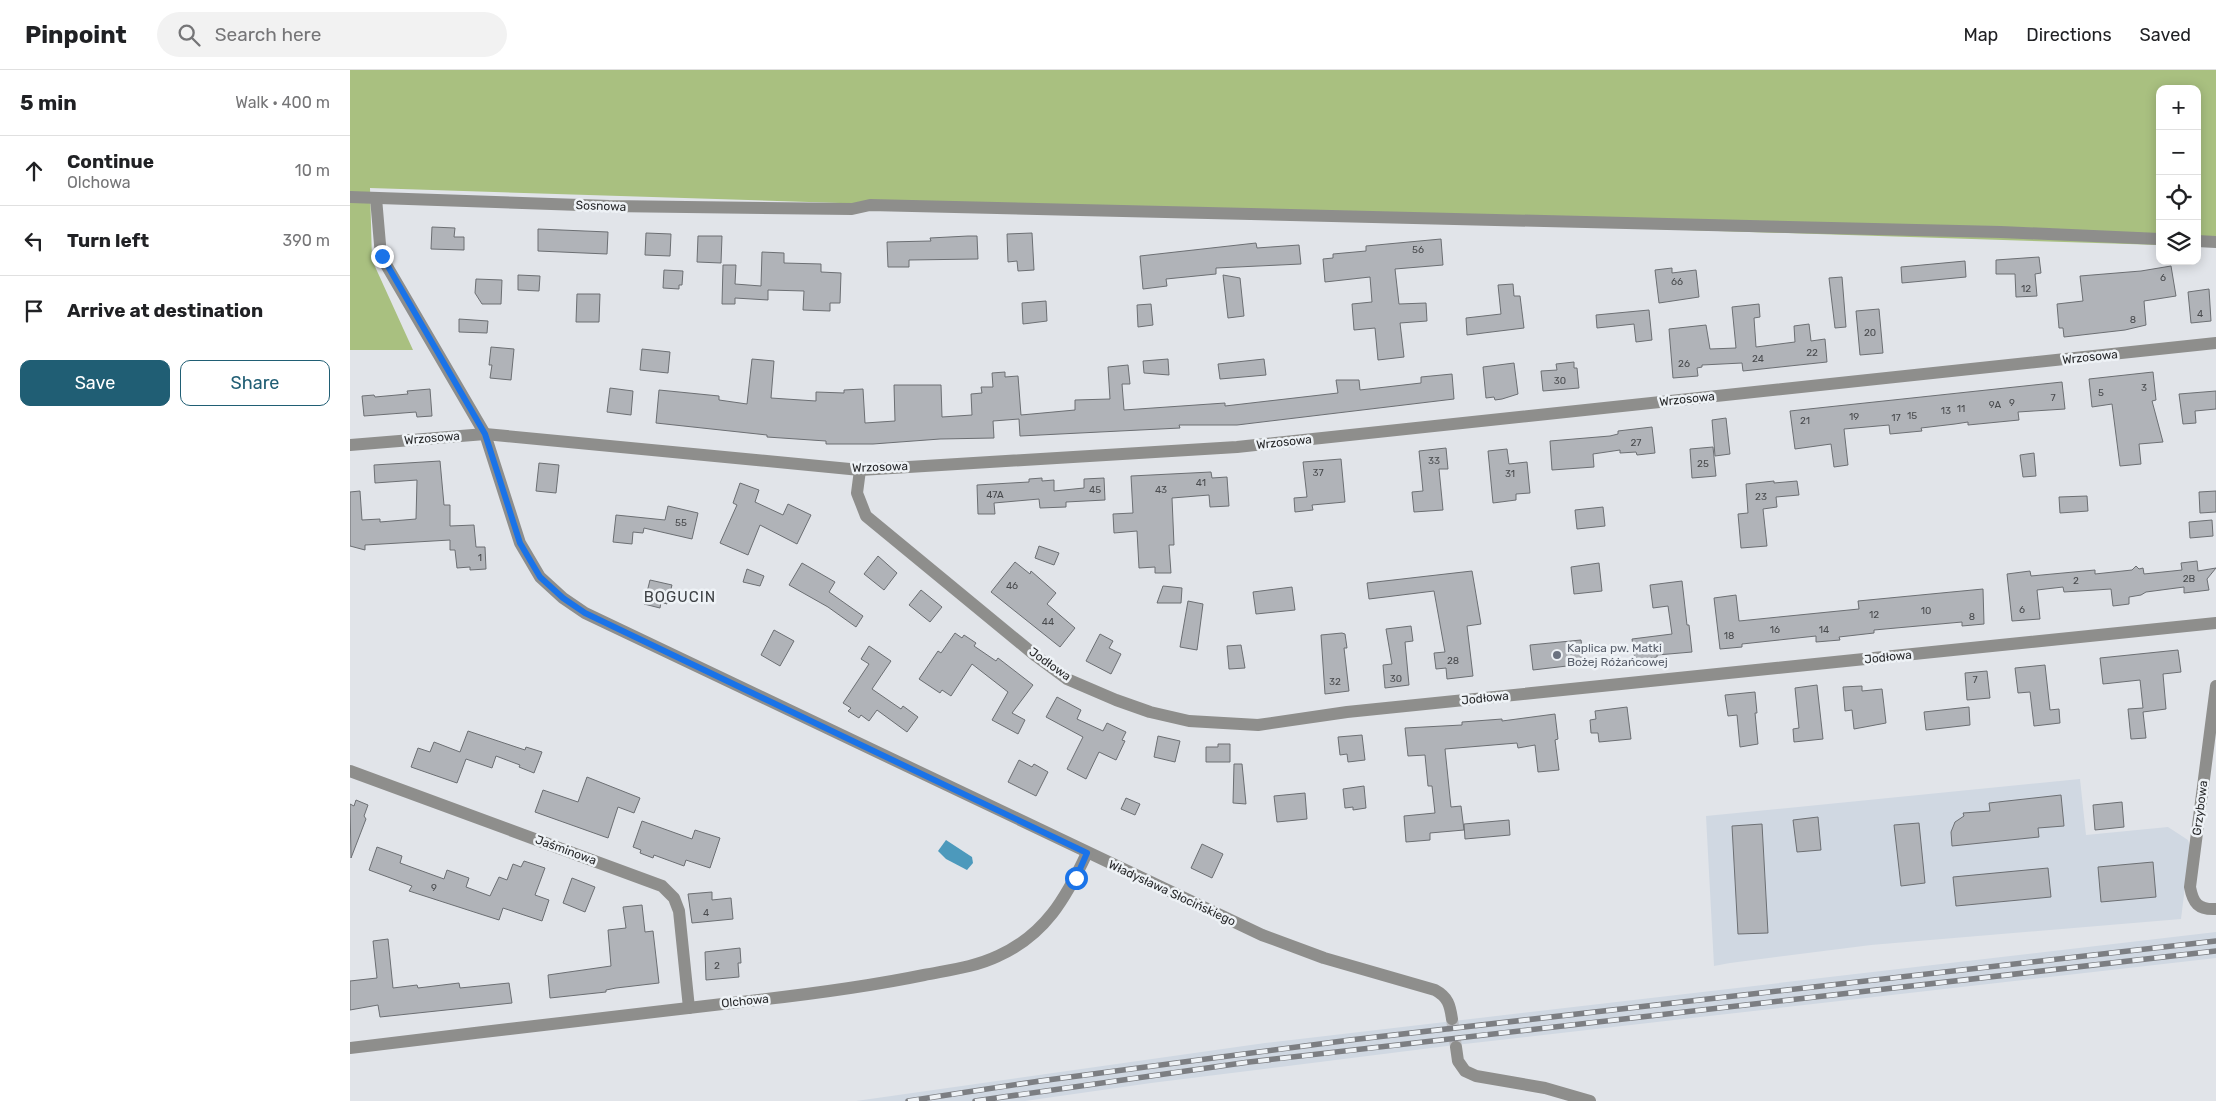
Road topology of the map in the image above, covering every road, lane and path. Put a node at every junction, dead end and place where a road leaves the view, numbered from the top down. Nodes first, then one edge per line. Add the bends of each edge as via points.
1 (350, 197) edge
2 (376, 198) junction
3 (2156, 239) edge
4 (2201, 241) edge
5 (2216, 242) edge
6 (2216, 343) edge
7 (485, 434) junction
8 (350, 445) edge
9 (860, 470) junction
10 (2216, 624) edge
11 (2216, 686) edge
12 (350, 771) edge
13 (1087, 853) junction
14 (2216, 909) edge
15 (689, 1008) junction
16 (1452, 1018) tunnel mouth
17 (1456, 1047) tunnel mouth
18 (350, 1048) edge
19 (1590, 1101) edge

1 - 2 street, Sosnowa
2 - 3 street, Sosnowa via 608,206 852,209 880,205 2001,232
2 - 7 street, Władysława Słocińskiego via 382,256
4 - 5 street
6 - 9 street, Wrzosowa via 1237,448
7 - 8 street, Wrzosowa
7 - 9 street, Wrzosowa
7 - 13 street, Władysława Słocińskiego via 520,543 540,577 578,608
9 - 10 street, Jodłowa via 857,493 866,516 1036,656 1067,679 1150,712 1189,722 1258,725 1376,709
11 - 14 street, Grzybowa via 2190,887 2192,900 2201,907
12 - 15 street, Jaśminowa via 662,886 674,898 679,911
13 - 15 street, Olchowa via 1072,886 1053,915 999,956 978,964 909,978 799,996
13 - 16 street, Władysława Słocińskiego via 1289,946 1435,990 1448,1000
15 - 18 street, Olchowa
17 - 19 street via 1458,1061 1465,1071 1476,1076 1545,1088

